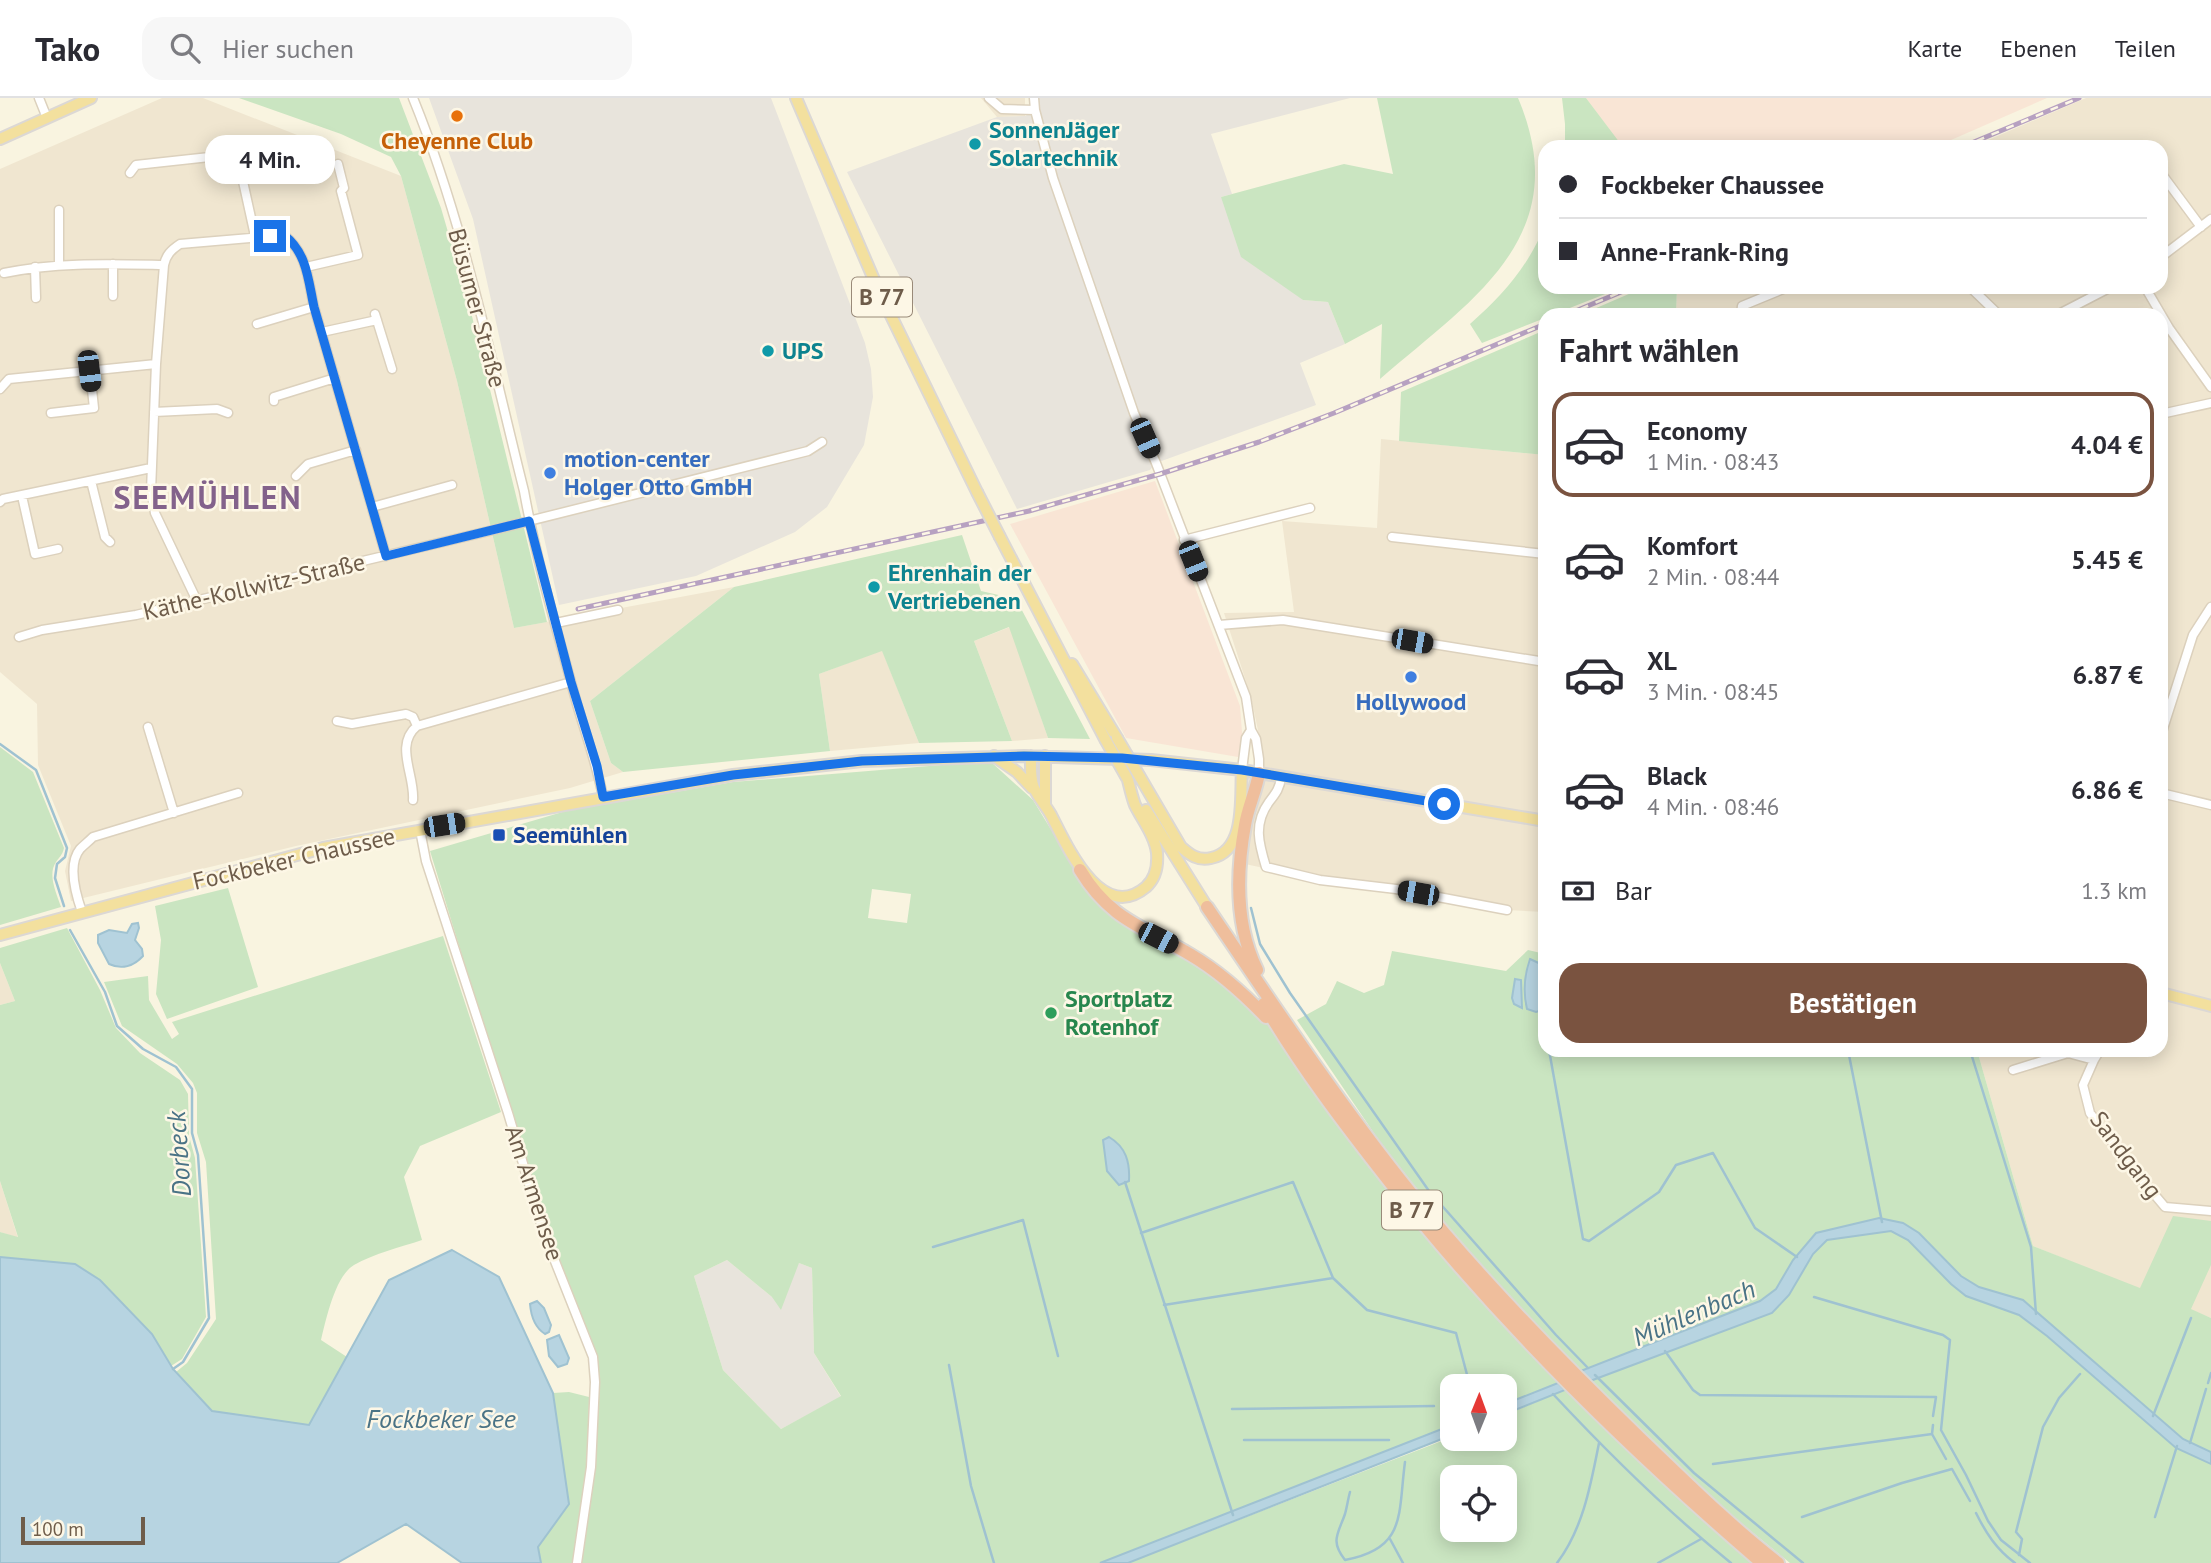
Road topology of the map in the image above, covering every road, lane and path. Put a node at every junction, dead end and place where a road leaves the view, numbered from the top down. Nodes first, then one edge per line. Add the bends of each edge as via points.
1 (39, 98) edge
2 (90, 98) edge
3 (413, 98) edge
4 (796, 98) edge
5 (989, 98) edge
6 (1034, 98) edge
7 (1035, 110) junction
8 (47, 118) junction
9 (0, 139) edge
10 (338, 164) dead end
11 (276, 167) dead end
12 (130, 173) dead end
13 (242, 177) junction
14 (2168, 182) edge
15 (59, 210) dead end
16 (2211, 219) edge
17 (2201, 227) junction
18 (255, 236) junction
19 (2168, 252) edge
20 (113, 264) junction
21 (60, 265) junction
22 (164, 265) junction
23 (36, 267) junction
24 (306, 267) junction
25 (4, 273) dead end
26 (1771, 294) edge
27 (1977, 294) edge
28 (2089, 294) edge
29 (113, 296) dead end
30 (36, 298) dead end
31 (314, 307) junction
32 (1742, 308) edge
33 (1992, 308) edge
34 (2068, 308) edge
35 (257, 324) dead end
36 (2168, 326) edge
37 (322, 332) junction
38 (156, 365) junction
39 (392, 369) dead end
40 (89, 371) junction
41 (335, 378) junction
42 (2211, 387) edge
43 (0, 389) edge
44 (274, 401) dead end
45 (2211, 403) edge
46 (154, 412) junction
47 (2168, 412) edge
48 (51, 413) dead end
49 (228, 413) dead end
50 (822, 442) dead end
51 (355, 450) junction
52 (151, 468) junction
53 (296, 476) dead end
54 (91, 481) junction
55 (452, 485) dead end
56 (22, 496) junction
57 (0, 502) edge
58 (372, 507) junction
59 (1310, 508) dead end
60 (529, 521) junction
61 (1392, 537) dead end
62 (1184, 540) junction
63 (110, 542) dead end
64 (58, 549) dead end
65 (1538, 553) edge
66 (386, 556) junction
67 (197, 601) junction
68 (2211, 607) edge
69 (618, 610) dead end
70 (556, 623) junction
71 (1219, 625) junction
72 (19, 637) dead end
73 (1052, 640) junction
74 (1538, 661) edge
75 (571, 682) junction
76 (2168, 699) edge
77 (337, 721) dead end
78 (417, 726) junction
79 (148, 727) dead end
80 (1251, 730) junction
81 (994, 756) junction
82 (1031, 756) junction
83 (1045, 757) junction
84 (1242, 770) junction
85 (1259, 773) junction
86 (1281, 777) junction
87 (1127, 778) junction
88 (1035, 790) junction
89 (238, 793) dead end
90 (2168, 795) edge
91 (603, 797) junction
92 (413, 800) dead end
93 (1045, 804) junction
94 (2211, 805) edge
95 (174, 813) junction
96 (1538, 820) edge
97 (420, 830) junction
98 (1080, 870) junction
99 (1207, 907) joint
100 (1507, 910) dead end
101 (82, 912) junction
102 (0, 936) edge
103 (2168, 995) edge
104 (2211, 1006) edge
105 (1284, 1029) junction
106 (2055, 1057) edge
107 (2083, 1057) edge
108 (2096, 1057) edge
109 (2094, 1060) junction
110 (2013, 1070) dead end
111 (2211, 1212) edge
112 (1581, 1389) junction
113 (577, 1563) edge
114 (1762, 1563) edge
115 (1778, 1563) edge

1 - 8 street
2 - 8 main road
3 - 60 street, Büsumer Straße via 455,222
4 - 73 main road, B 77, bridge via 878,289
5 - 7 street via 1002,109
6 - 7 street
7 - 62 street via 1134,414
8 - 9 main road
10 - 24 street via 358,255
11 - 13 street
12 - 13 street via 136,165 237,154
13 - 18 street
14 - 17 street
15 - 21 street
16 - 17 street
17 - 19 street
18 - 22 street via 180,244
18 - 24 street via 284,235 297,245
20 - 21 street
20 - 22 street
20 - 29 street
21 - 23 street
22 - 38 street
23 - 25 street
23 - 30 street
24 - 31 street
26 - 32 street
27 - 33 street
28 - 34 street
31 - 35 street
31 - 37 street
36 - 42 street
37 - 39 street via 376,317
37 - 41 street
38 - 40 street
38 - 46 street
40 - 43 street via 9,379
40 - 48 street via 94,408
41 - 44 street via 274,397
41 - 51 street
45 - 47 street
46 - 49 street via 217,409
46 - 52 street
50 - 60 street via 808,451
51 - 53 street via 307,464
51 - 58 street
52 - 54 street
52 - 67 street via 155,513
54 - 56 street
54 - 63 street via 104,537
55 - 58 street
56 - 57 street
56 - 64 street via 35,554
58 - 66 street
59 - 62 street
60 - 66 street, Käthe-Kollwitz-Straße
60 - 70 street, Büsumer Straße
61 - 65 street
62 - 71 street
66 - 67 street, Käthe-Kollwitz-Straße
67 - 72 street, Käthe-Kollwitz-Straße
68 - 76 street via 2193,635
69 - 70 street
70 - 75 street, Büsumer Straße
71 - 74 street via 1283,620
71 - 80 street via 1247,697
73 - 84 main road, bridge via 1089,690 1189,855 1220,856 1233,842
73 - 87 main road, B 77, bridge
75 - 78 street
75 - 91 street, Büsumer Straße
77 - 78 street via 352,724 406,714
78 - 92 street via 405,741
79 - 95 street
80 - 84 street
80 - 85 street
81 - 82 main road, Fockbeker Chaussee
81 - 88 main road
81 - 91 main road, Fockbeker Chaussee via 862,761 733,775
82 - 83 main road, Fockbeker Chaussee
82 - 88 main road
83 - 84 main road, Fockbeker Chaussee via 1122,758
83 - 93 main road
84 - 85 main road, Fockbeker Chaussee
85 - 86 main road, Fockbeker Chaussee
85 - 105 highway via 1245,825 1239,903 1253,963
86 - 96 main road, Fockbeker Chaussee
86 - 100 street via 1259,823 1258,839 1266,867
87 - 98 main road via 1157,849 1154,877 1138,892 1124,896 1106,892
87 - 99 main road, B 77
88 - 93 main road
89 - 95 street
90 - 94 street
91 - 97 main road, Fockbeker Chaussee
93 - 98 main road
95 - 101 street via 93,837 78,851 74,869
97 - 101 main road, Fockbeker Chaussee via 323,848
97 - 113 street, Am Armensee via 543,1231 593,1357 591,1467
98 - 105 highway via 1111,909 1231,982
99 - 105 highway, B 77 via 1234,957
101 - 102 main road, Fockbeker Chaussee
103 - 104 main road
105 - 112 highway, B 77 via 1361,1146 1423,1226
106 - 110 street
107 - 109 street
108 - 109 street, Sandgang
109 - 111 street, Sandgang via 2083,1085 2090,1113 2132,1168 2165,1207
112 - 114 highway, B 77 via 1684,1496
112 - 115 highway, B 77

